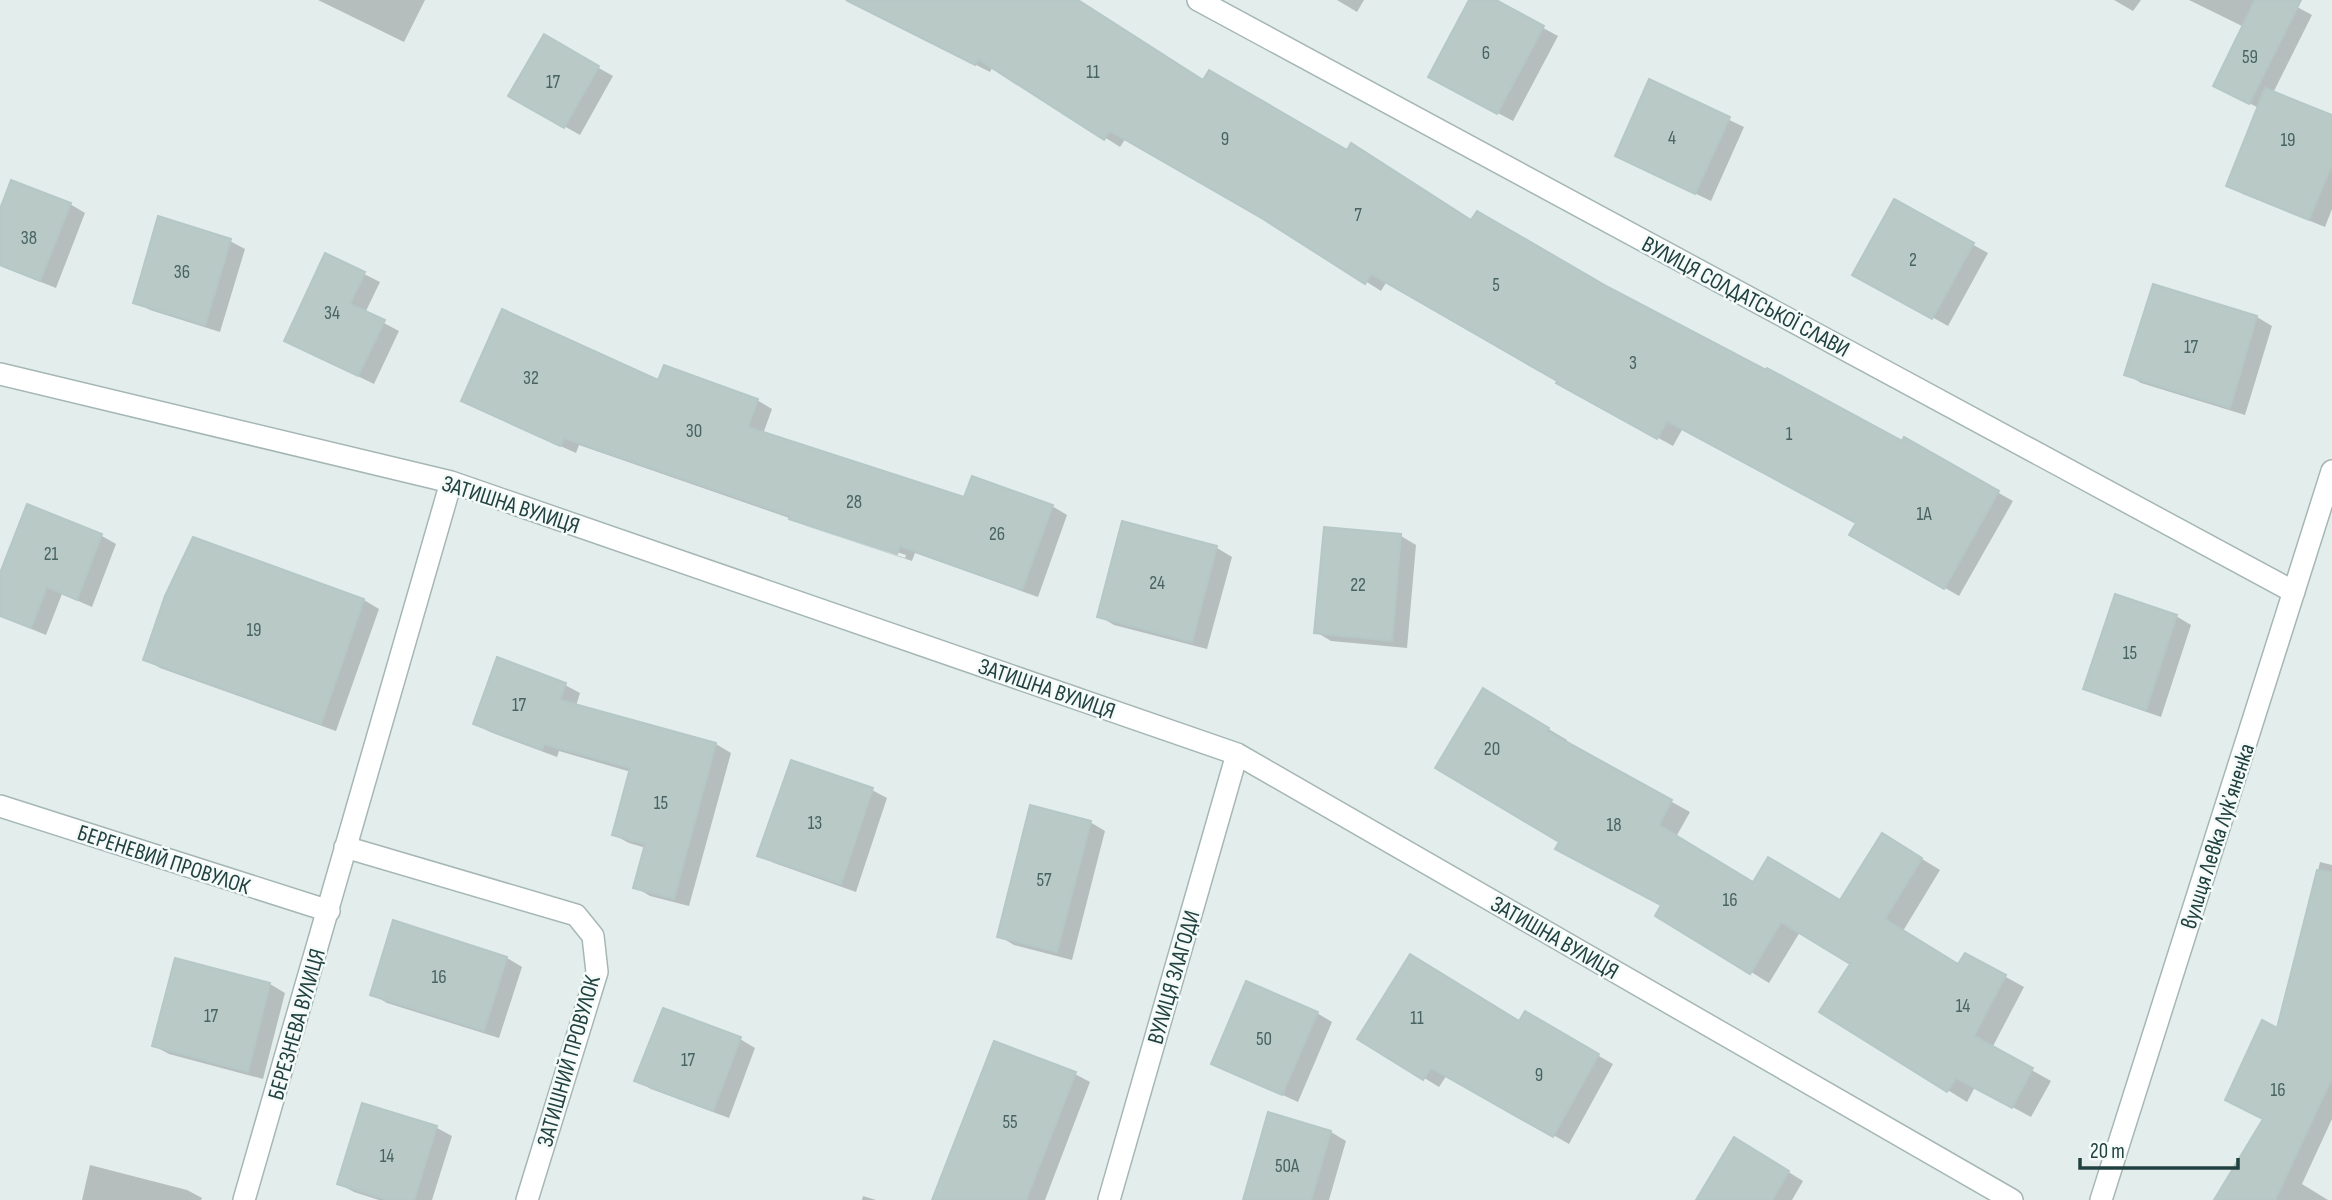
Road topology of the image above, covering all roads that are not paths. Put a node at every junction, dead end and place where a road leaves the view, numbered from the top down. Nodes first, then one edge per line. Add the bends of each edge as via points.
1 (1198, 0) edge
2 (0, 374) edge
3 (2332, 471) edge
4 (451, 482) junction
5 (2294, 592) junction
6 (1237, 754) junction
7 (0, 806) edge
8 (345, 847) junction
9 (329, 911) junction
10 (244, 1200) edge
11 (527, 1200) edge
12 (1109, 1200) edge
13 (2012, 1200) edge
14 (2101, 1200) edge

1 - 5 street, ВУЛИЦЯ СОЛДАТСЬКОЇ СЛАВИ
2 - 4 street, ЗАТИШНА ВУЛИЦЯ
3 - 5 street, вулиця Левка Лукʼяненка
4 - 6 street, ЗАТИШНА ВУЛИЦЯ
4 - 8 street, БЕРЕЗНЕВА ВУЛИЦЯ
5 - 14 street, вулиця Левка Лукʼяненка
6 - 12 street, ВУЛИЦЯ ЗЛАГОДИ
6 - 13 street, ЗАТИШНА ВУЛИЦЯ
7 - 9 street, БЕРЕНЕВИЙ ПРОВУЛОК
8 - 9 street, БЕРЕЗНЕВА ВУЛИЦЯ
8 - 11 street, ЗАТИШНИЙ ПРОВУЛОК via 576,915 593,936 597,972
9 - 10 street, БЕРЕЗНЕВА ВУЛИЦЯ

